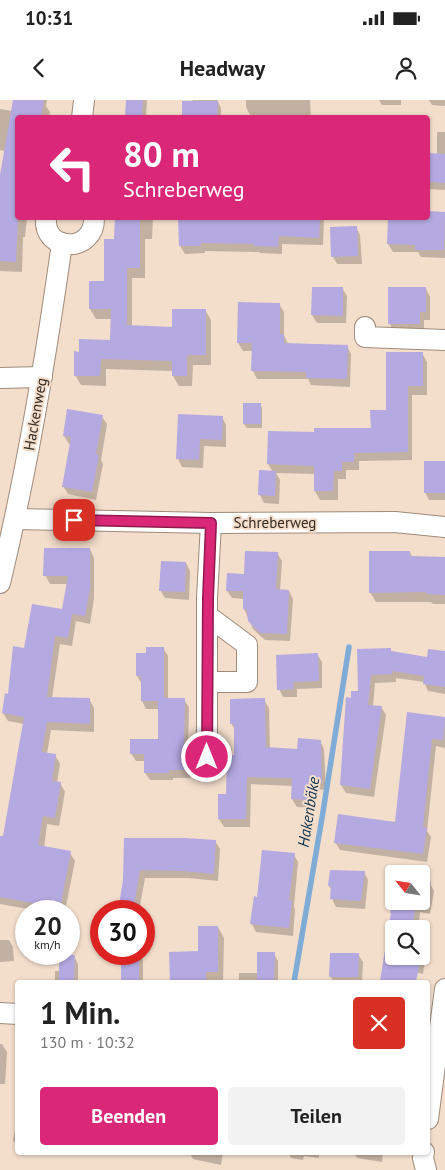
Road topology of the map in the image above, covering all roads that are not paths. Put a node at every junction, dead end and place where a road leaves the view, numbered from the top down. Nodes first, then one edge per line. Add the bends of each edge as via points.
1 (84, 100) edge
2 (82, 115) edge
3 (46, 220) edge
4 (94, 220) edge
5 (62, 243) junction
6 (365, 338) dead end
7 (445, 340) edge
8 (42, 377) junction
9 (0, 378) edge
10 (15, 519) junction
11 (211, 523) junction
12 (445, 527) edge
13 (0, 584) edge
14 (208, 616) junction
15 (208, 682) junction
16 (207, 757) dead end
17 (445, 989) edge
18 (0, 1013) edge
19 (15, 1014) edge
20 (434, 1018) edge
21 (430, 1085) edge
22 (424, 1155) edge
23 (426, 1170) edge

1 - 2 street
3 - 5 street via 50,235
4 - 5 street via 86,238 70,245
5 - 8 street, Hackenweg
6 - 7 street
8 - 9 street
8 - 10 street, Hackenweg
10 - 11 street, Schreberweg
10 - 13 street, Hackenweg
11 - 12 street, Schreberweg via 395,522
11 - 14 street
14 - 15 street
14 - 15 street via 247,645 247,682
15 - 16 street
17 - 20 street
18 - 19 street
20 - 21 street
22 - 23 street

